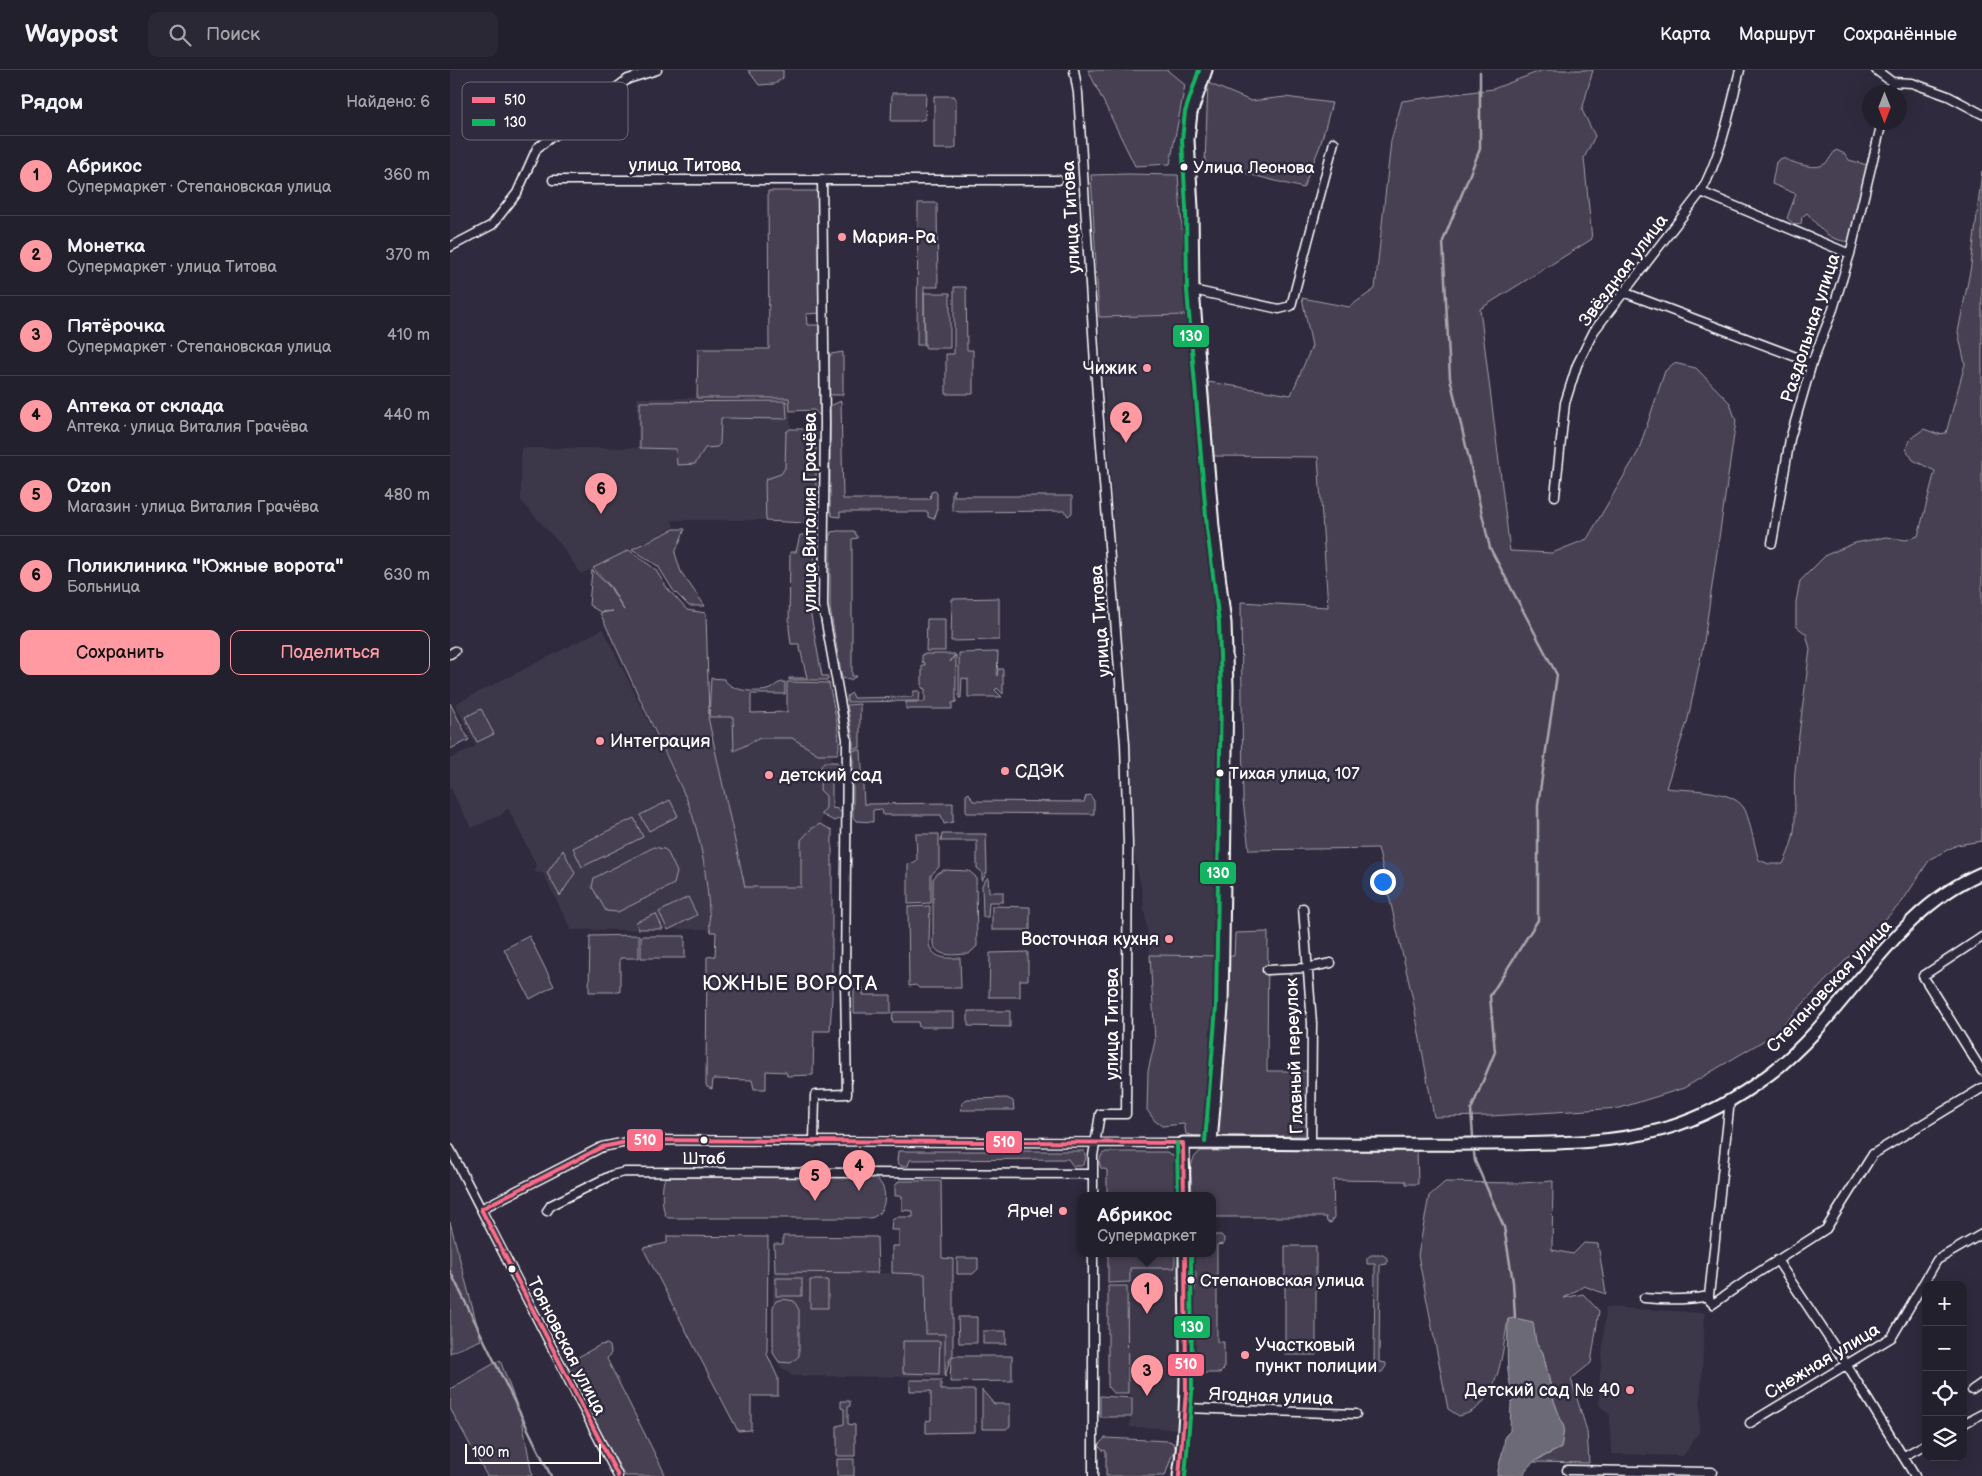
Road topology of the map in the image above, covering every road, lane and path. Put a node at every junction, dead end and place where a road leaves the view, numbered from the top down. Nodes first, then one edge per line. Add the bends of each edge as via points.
1 (657, 70) edge
2 (1206, 70) edge
3 (1740, 70) edge
4 (1876, 70) edge
5 (1075, 71) edge
6 (624, 82) edge
7 (1892, 82) junction
8 (1891, 85) edge
9 (1982, 114) edge
10 (1880, 130) edge
11 (548, 140) edge
12 (1334, 142) dead end
13 (822, 179) junction
14 (553, 180) dead end
15 (1058, 180) dead end
16 (1701, 192) junction
17 (450, 247) edge
18 (1850, 254) junction
19 (1193, 290) junction
20 (1623, 292) junction
21 (1812, 363) junction
22 (1555, 496) dead end
23 (1772, 543) dead end
24 (1982, 873) edge
25 (1303, 908) dead end
26 (1982, 937) edge
27 (1331, 963) dead end
28 (1306, 968) junction
29 (1267, 970) dead end
30 (1982, 1071) edge
31 (1982, 1088) edge
32 (1730, 1100) junction
33 (814, 1142) junction
34 (1095, 1143) junction
35 (1183, 1143) junction
36 (1211, 1143) junction
37 (1311, 1143) junction
38 (450, 1149) edge
39 (1093, 1174) junction
40 (1093, 1192) edge
41 (1184, 1192) edge
42 (481, 1209) junction
43 (547, 1211) dead end
44 (1982, 1234) edge
45 (1094, 1257) edge
46 (1184, 1257) edge
47 (1777, 1260) junction
48 (1709, 1296) junction
49 (1644, 1298) dead end
50 (1846, 1364) junction
51 (1982, 1383) edge
52 (1972, 1390) dead end
53 (1185, 1408) junction
54 (1356, 1414) dead end
55 (1982, 1414) edge
56 (1967, 1422) edge
57 (1750, 1423) dead end
58 (1922, 1446) edge
59 (1904, 1456) junction
60 (1702, 1464) dead end
61 (1567, 1470) dead end
62 (1713, 1474) edge
63 (618, 1476) edge
64 (1093, 1476) edge
65 (1179, 1476) edge
66 (1915, 1476) edge

1 - 6 street
2 - 19 street via 1191,113 1188,140
3 - 16 street, Звёздная улица via 1718,156
4 - 7 street
5 - 34 street, улица Титова via 1125,744 1127,822 1126,1114 1100,1114
7 - 8 street
7 - 9 street via 1912,83
10 - 18 street, Раздольная улица
11 - 17 street via 537,148 517,193 492,226
12 - 19 street via 1291,306 1279,309
13 - 14 street, улица Титова
13 - 15 street, улица Титова
13 - 33 street, улица Виталия Грачёва via 823,606 847,739 847,1094 815,1095
16 - 18 street
16 - 20 street, Звёздная улица
18 - 21 street, Раздольная улица
19 - 36 street via 1212,518 1225,623 1227,688 1222,1007
20 - 21 street
20 - 22 street, Звёздная улица via 1594,332 1577,365 1565,403
21 - 23 street, Раздольная улица via 1790,439
24 - 32 street, Степановская улица via 1943,895 1923,912 1892,941 1829,1016 1785,1061
25 - 28 street, Главный переулок
26 - 30 street via 1923,976
27 - 28 street
28 - 29 street
28 - 37 street, Главный переулок via 1312,1023
31 - 47 street via 1873,1154 1826,1229
32 - 37 street, Степановская улица via 1665,1128 1583,1143
32 - 48 street
33 - 34 street
33 - 42 street via 636,1140 619,1143 602,1147
34 - 35 street
34 - 39 street
35 - 36 street, Степановская улица
35 - 41 street
36 - 37 street, Степановская улица
38 - 42 street, Тояновская улица
39 - 40 street
39 - 43 street via 625,1172 605,1178 551,1205
42 - 63 street, Тояновская улица
44 - 50 street, Снежная улица via 1937,1260 1892,1337
45 - 64 street
46 - 53 street
47 - 48 street via 1713,1304
47 - 50 street
48 - 49 street via 1695,1299
50 - 57 street, Снежная улица
50 - 59 street
51 - 52 street
53 - 54 street, Ягодная улица
53 - 65 street
55 - 56 street
58 - 59 street
59 - 66 street
60 - 62 street
61 - 62 street

